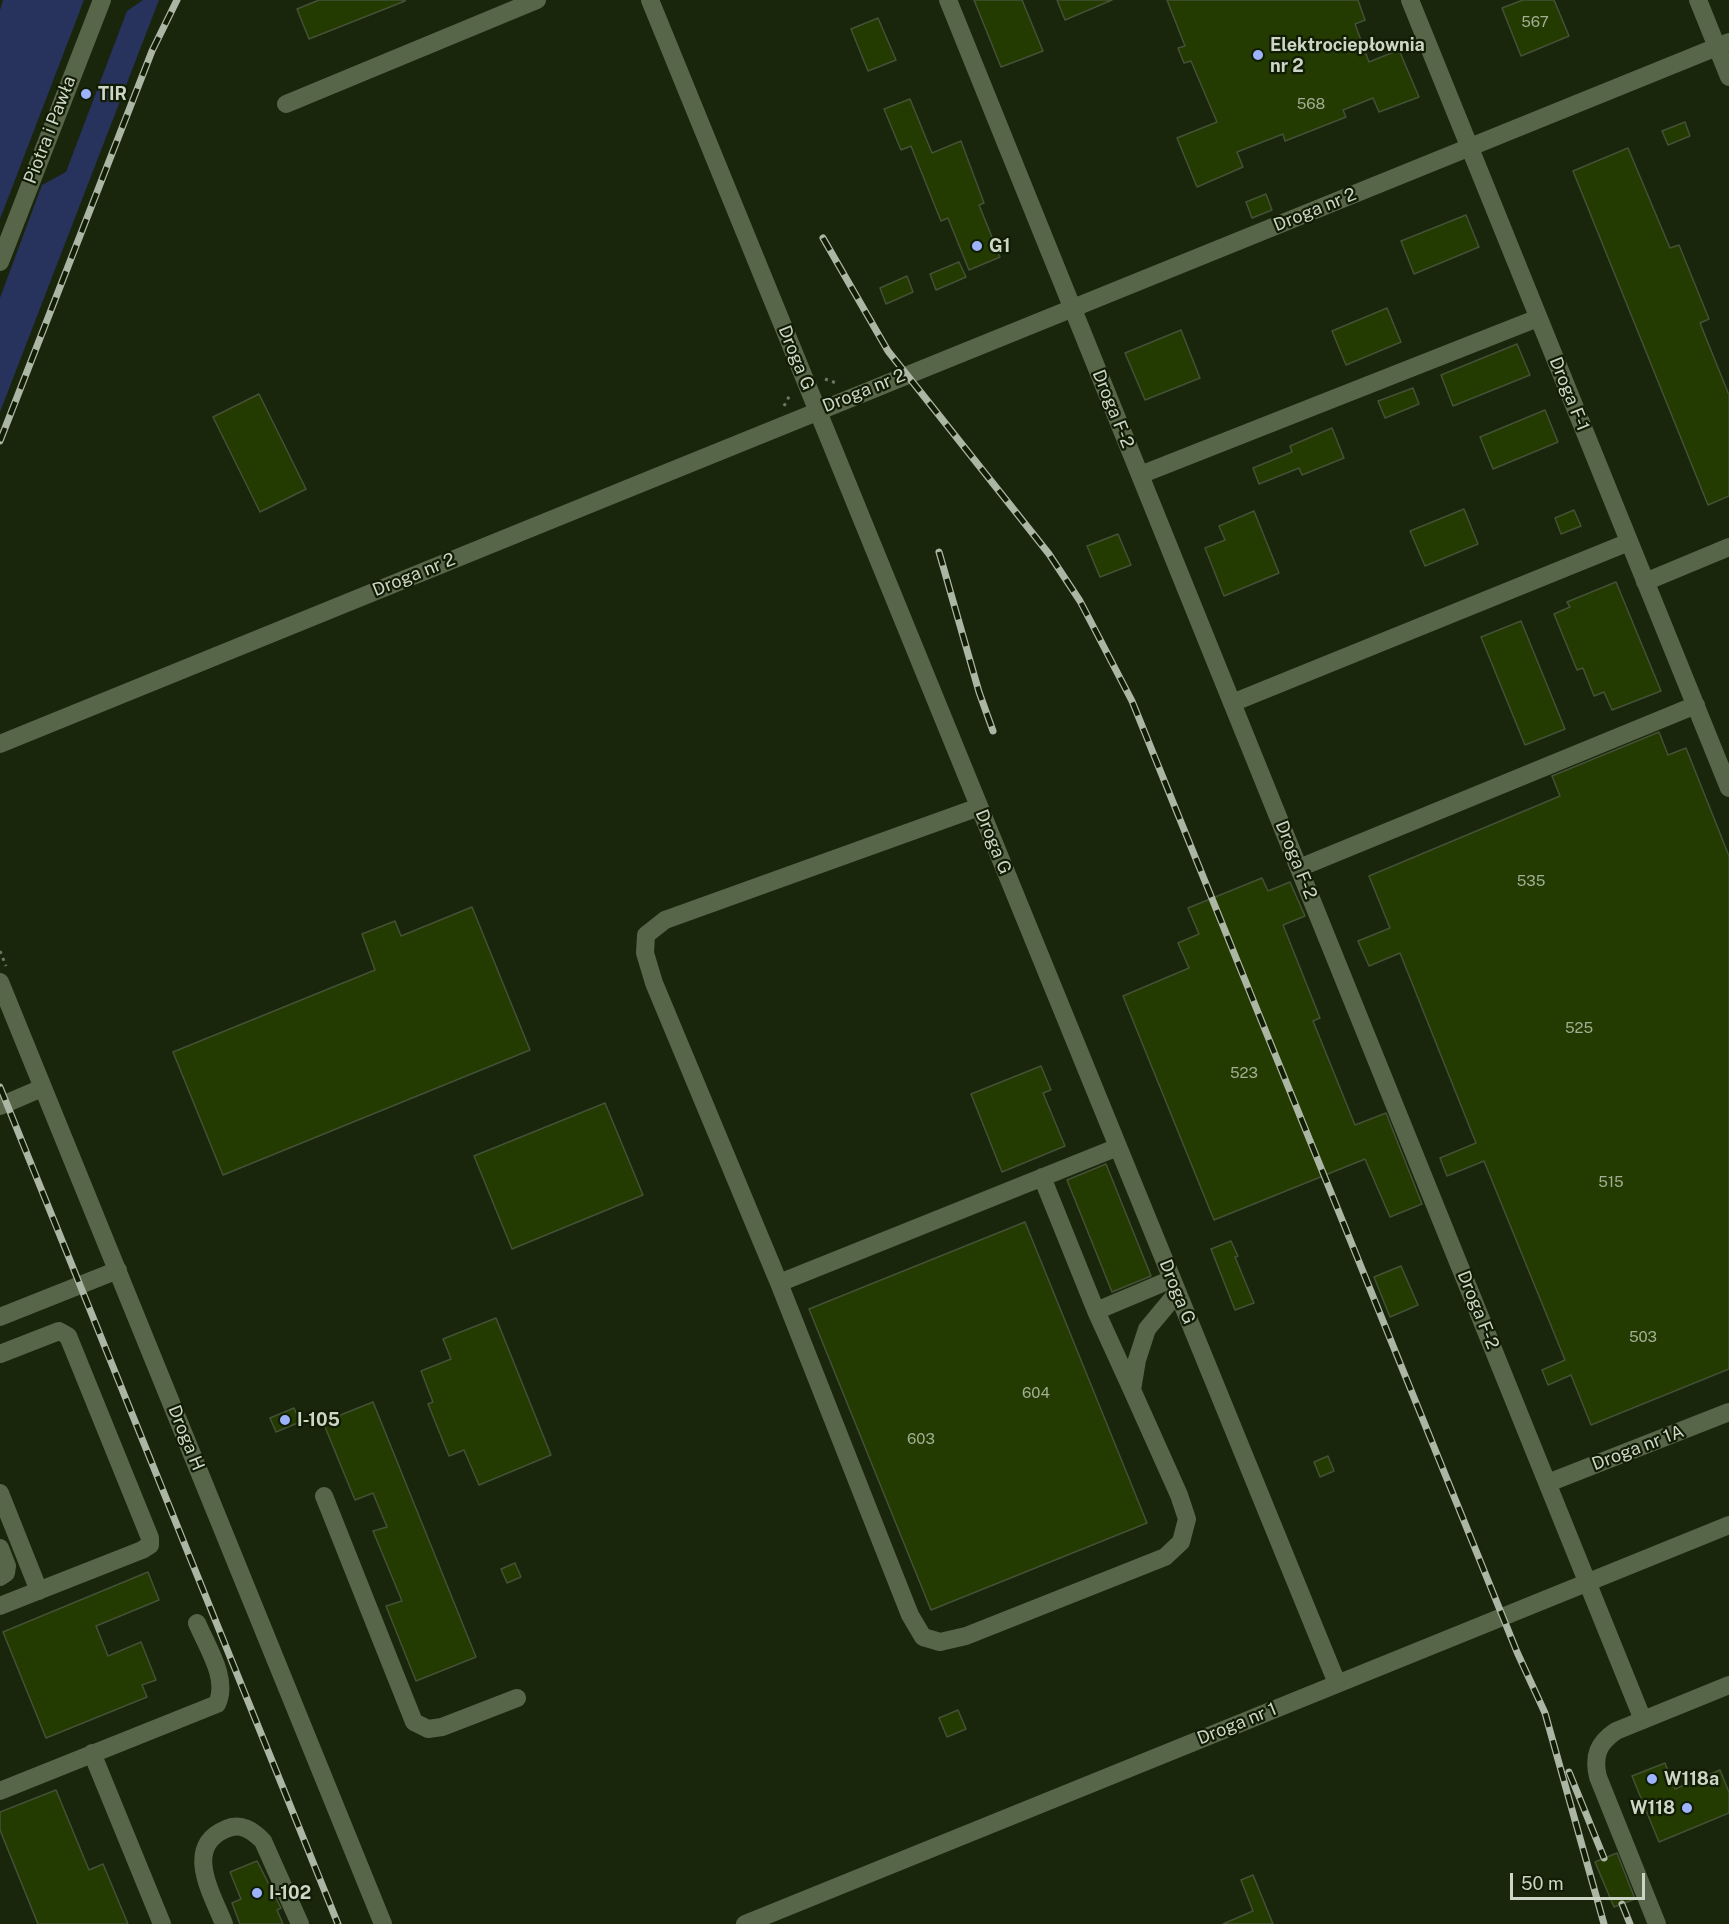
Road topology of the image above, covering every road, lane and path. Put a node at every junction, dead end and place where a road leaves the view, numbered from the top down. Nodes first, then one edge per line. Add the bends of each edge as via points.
1 (102, 0) edge
2 (537, 0) edge
3 (650, 0) edge
4 (948, 0) edge
5 (1410, 0) edge
6 (1698, 0) edge
7 (1723, 44) edge
8 (1729, 77) edge
9 (286, 104) dead end
10 (1470, 147) junction
11 (0, 262) edge
12 (1073, 309) junction
13 (1538, 318) junction
14 (818, 373) dead end
15 (844, 385) dead end
16 (792, 389) dead end
17 (817, 410) junction
18 (778, 412) dead end
19 (1140, 475) junction
20 (1629, 542) junction
21 (1729, 547) edge
22 (1645, 582) junction
23 (1232, 703) junction
24 (1696, 705) junction
25 (0, 744) edge
26 (1729, 788) edge
27 (979, 807) junction
28 (1299, 868) junction
29 (0, 982) edge
30 (42, 1088) junction
31 (0, 1106) edge
32 (1118, 1147) junction
33 (1042, 1178) junction
34 (118, 1270) junction
35 (779, 1283) junction
36 (1174, 1286) junction
37 (1096, 1311) junction
38 (0, 1317) edge
39 (0, 1354) edge
40 (1132, 1390) junction
41 (1729, 1412) edge
42 (1548, 1483) junction
43 (0, 1493) edge
44 (324, 1496) dead end
45 (1729, 1525) edge
46 (0, 1548) edge
47 (0, 1577) edge
48 (39, 1591) junction
49 (2, 1601) edge
50 (197, 1623) dead end
51 (1337, 1683) junction
52 (1729, 1685) edge
53 (517, 1698) dead end
54 (1643, 1720) junction
55 (92, 1753) junction
56 (0, 1791) edge
57 (162, 1924) edge
58 (224, 1924) edge
59 (300, 1924) edge
60 (383, 1924) edge
61 (745, 1924) edge
62 (1657, 1924) edge

1 - 11 street, Piotra i Pawła
2 - 9 street
3 - 17 street, Droga G
4 - 12 street, Droga F-2
5 - 10 street, Droga F-1
6 - 7 street
7 - 8 street
7 - 10 street, Droga nr 2
10 - 12 street, Droga nr 2
10 - 13 street, Droga F-1
12 - 17 street, Droga nr 2
12 - 19 street, Droga F-2
13 - 19 street
13 - 20 street, Droga F-1
14 - 15 path
16 - 18 path
17 - 25 street, Droga nr 2
17 - 27 street, Droga G
19 - 23 street, Droga F-2
20 - 22 street, Droga F-1
20 - 23 street
21 - 22 street
22 - 24 street, Droga F-1
23 - 28 street, Droga F-2
24 - 26 street, Droga F-1
24 - 28 street
27 - 32 street, Droga G
27 - 35 street via 665,920 646,935 645,953 654,983
28 - 42 street, Droga F-2
29 - 30 street, Droga H
30 - 31 street
30 - 34 street, Droga H
32 - 33 street
32 - 36 street, Droga G
33 - 35 street
33 - 37 street
34 - 38 street
34 - 60 street, Droga H
35 - 40 street via 910,1615 923,1637 940,1642 966,1636 1165,1557 1181,1542 1187,1519
36 - 37 street
36 - 40 street via 1147,1329
36 - 51 street, Droga G
37 - 40 street
39 - 48 street via 59,1331 68,1336 150,1538 150,1545 142,1550
41 - 42 street, Droga nr 1A
42 - 54 street, Droga F-2
43 - 48 street
44 - 53 street via 414,1722 428,1729 442,1727
45 - 51 street, Droga nr 1
46 - 47 street via 7,1566
48 - 49 street
50 - 55 street via 221,1680 217,1704
51 - 61 street, Droga nr 1
52 - 54 street
54 - 62 street via 1604,1739 1595,1764
55 - 56 street
55 - 57 street
58 - 59 street via 202,1856 207,1842 217,1833 241,1826 263,1841

